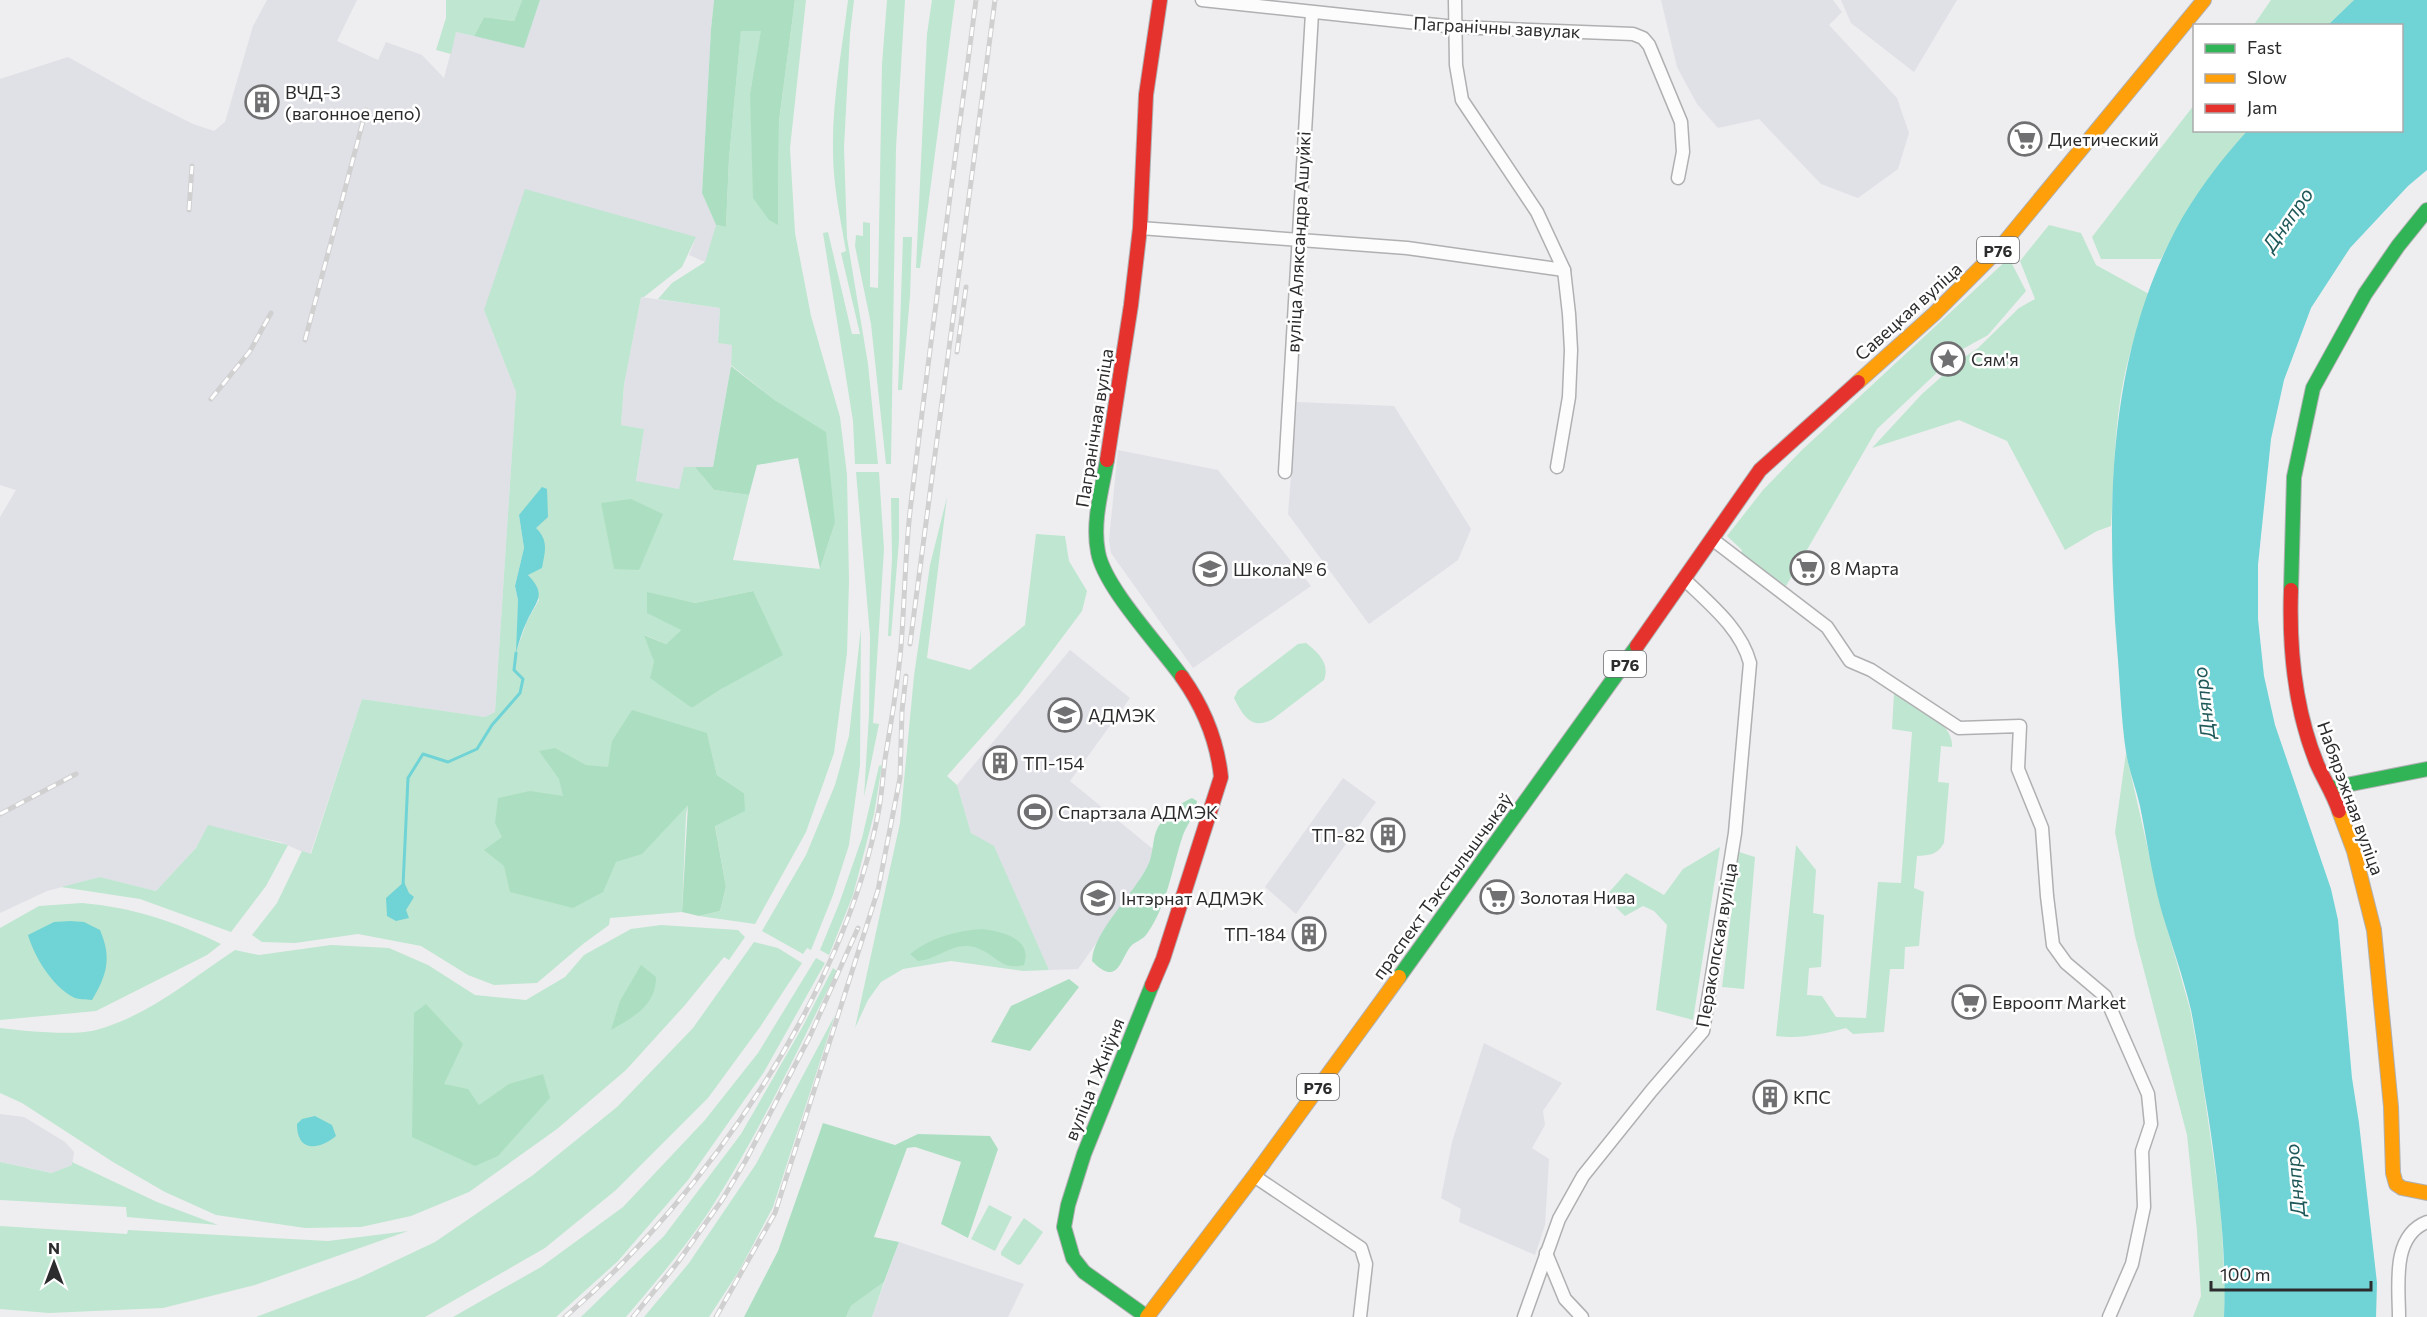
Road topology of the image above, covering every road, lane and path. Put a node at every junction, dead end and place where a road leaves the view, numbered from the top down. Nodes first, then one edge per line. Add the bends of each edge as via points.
1 (1160, 0) edge
2 (1202, 0) edge
3 (1455, 0) edge
4 (2204, 0) edge
5 (1312, 13) junction
6 (1455, 27) junction
7 (1678, 177) dead end
8 (2426, 215) edge
9 (1140, 228) junction
10 (1298, 241) junction
11 (1564, 270) junction
12 (1557, 467) dead end
13 (1760, 470) joint
14 (1285, 472) dead end
15 (1712, 539) junction
16 (1685, 580) junction
17 (2427, 769) edge
18 (2331, 788) junction
19 (1206, 825) joint
20 (1254, 1176) junction
21 (2427, 1192) edge
22 (2427, 1222) edge
23 (1546, 1253) junction
24 (1147, 1317) edge
25 (1360, 1317) edge
26 (1524, 1317) edge
27 (1582, 1317) edge
28 (2109, 1317) edge
29 (2400, 1317) edge

1 - 9 main road, Пагранічная вуліца via 1146,94
2 - 5 street, Пагранічны завулак
3 - 6 street
4 - 13 main road, Савецкая вуліца / Р76 via 1999,249 1934,314
5 - 6 street, Пагранічны завулак
5 - 10 street, вуліца Аляксандра Ашуйкі
6 - 7 street, Пагранічны завулак via 1633,34 1643,38 1681,122 1683,152
6 - 11 street via 1462,100 1537,212
8 - 18 main road, Набярэжная вуліца via 2398,246 2365,294 2313,388 2294,477 2292,655 2311,746
9 - 10 street
9 - 19 main road, Пагранічная вуліца via 1096,543 1106,575 1210,721 1220,749 1221,777
10 - 11 street via 1407,248
10 - 14 street, вуліца Аляксандра Ашуйкі
11 - 12 street via 1571,350 1569,397
13 - 15 main road, праспект Тэкстыльшчыкаў / Р76
15 - 16 main road, праспект Тэкстыльшчыкаў / Р76
15 - 28 street via 1827,627 1850,661 1871,670 1959,728 2020,726 2018,769 2042,828 2053,945 2066,963 2105,996 2148,1094 2151,1124 2142,1151 2144,1207 2132,1264
16 - 20 main road, праспект Тэкстыльшчыкаў / Р76
16 - 23 street, Перакопская вуліца via 1734,630 1746,646 1750,663 1736,833 1703,1030 1583,1176 1559,1219
17 - 18 main road
18 - 21 main road, Набярэжная вуліца via 2354,851 2374,930 2391,1107 2393,1173 2396,1184 2402,1188
19 - 24 main road, вуліца 1 Жніўня via 1163,959 1084,1154 1064,1227 1073,1258 1084,1272
20 - 24 main road, праспект Тэкстыльшчыкаў / Р76
20 - 25 street via 1360,1248 1366,1264
22 - 29 street via 2411,1231 2401,1252
23 - 26 street, Перакопская вуліца
23 - 27 street via 1565,1299

